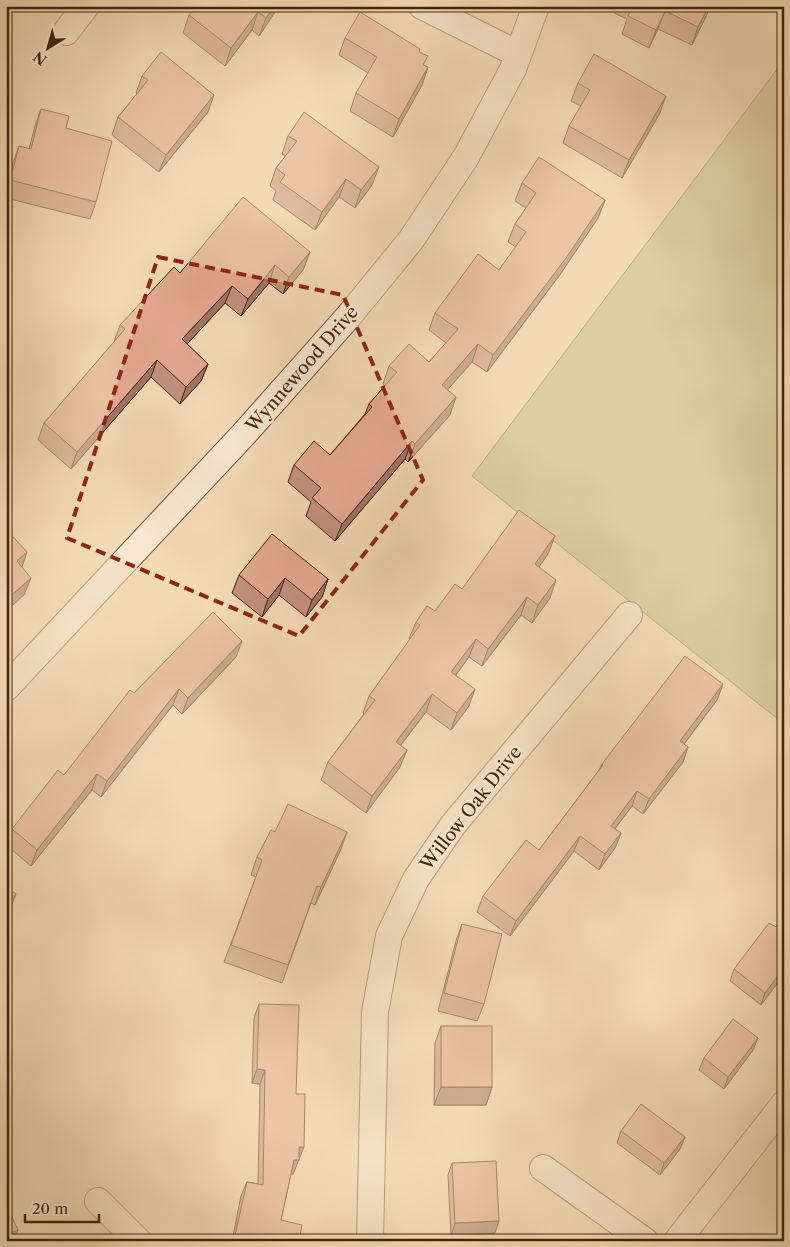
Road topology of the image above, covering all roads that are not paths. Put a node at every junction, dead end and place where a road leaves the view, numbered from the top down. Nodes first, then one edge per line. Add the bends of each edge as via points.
1 (86, 6) edge
2 (422, 6) edge
3 (536, 6) edge
4 (66, 32) dead end
5 (518, 54) junction
6 (629, 615) dead end
7 (6, 688) edge
8 (784, 1104) edge
9 (543, 1168) dead end
10 (98, 1201) dead end
11 (138, 1241) edge
12 (370, 1241) edge
13 (645, 1241) edge
14 (677, 1241) edge

1 - 4 street
2 - 5 street
3 - 5 street, Wynnewood Drive
5 - 7 street, Wynnewood Drive via 466,157 411,240 348,317 243,435
6 - 12 street, Willow Oak Drive via 453,825 416,879 389,936 375,1012
8 - 14 street
9 - 13 street
10 - 11 street

